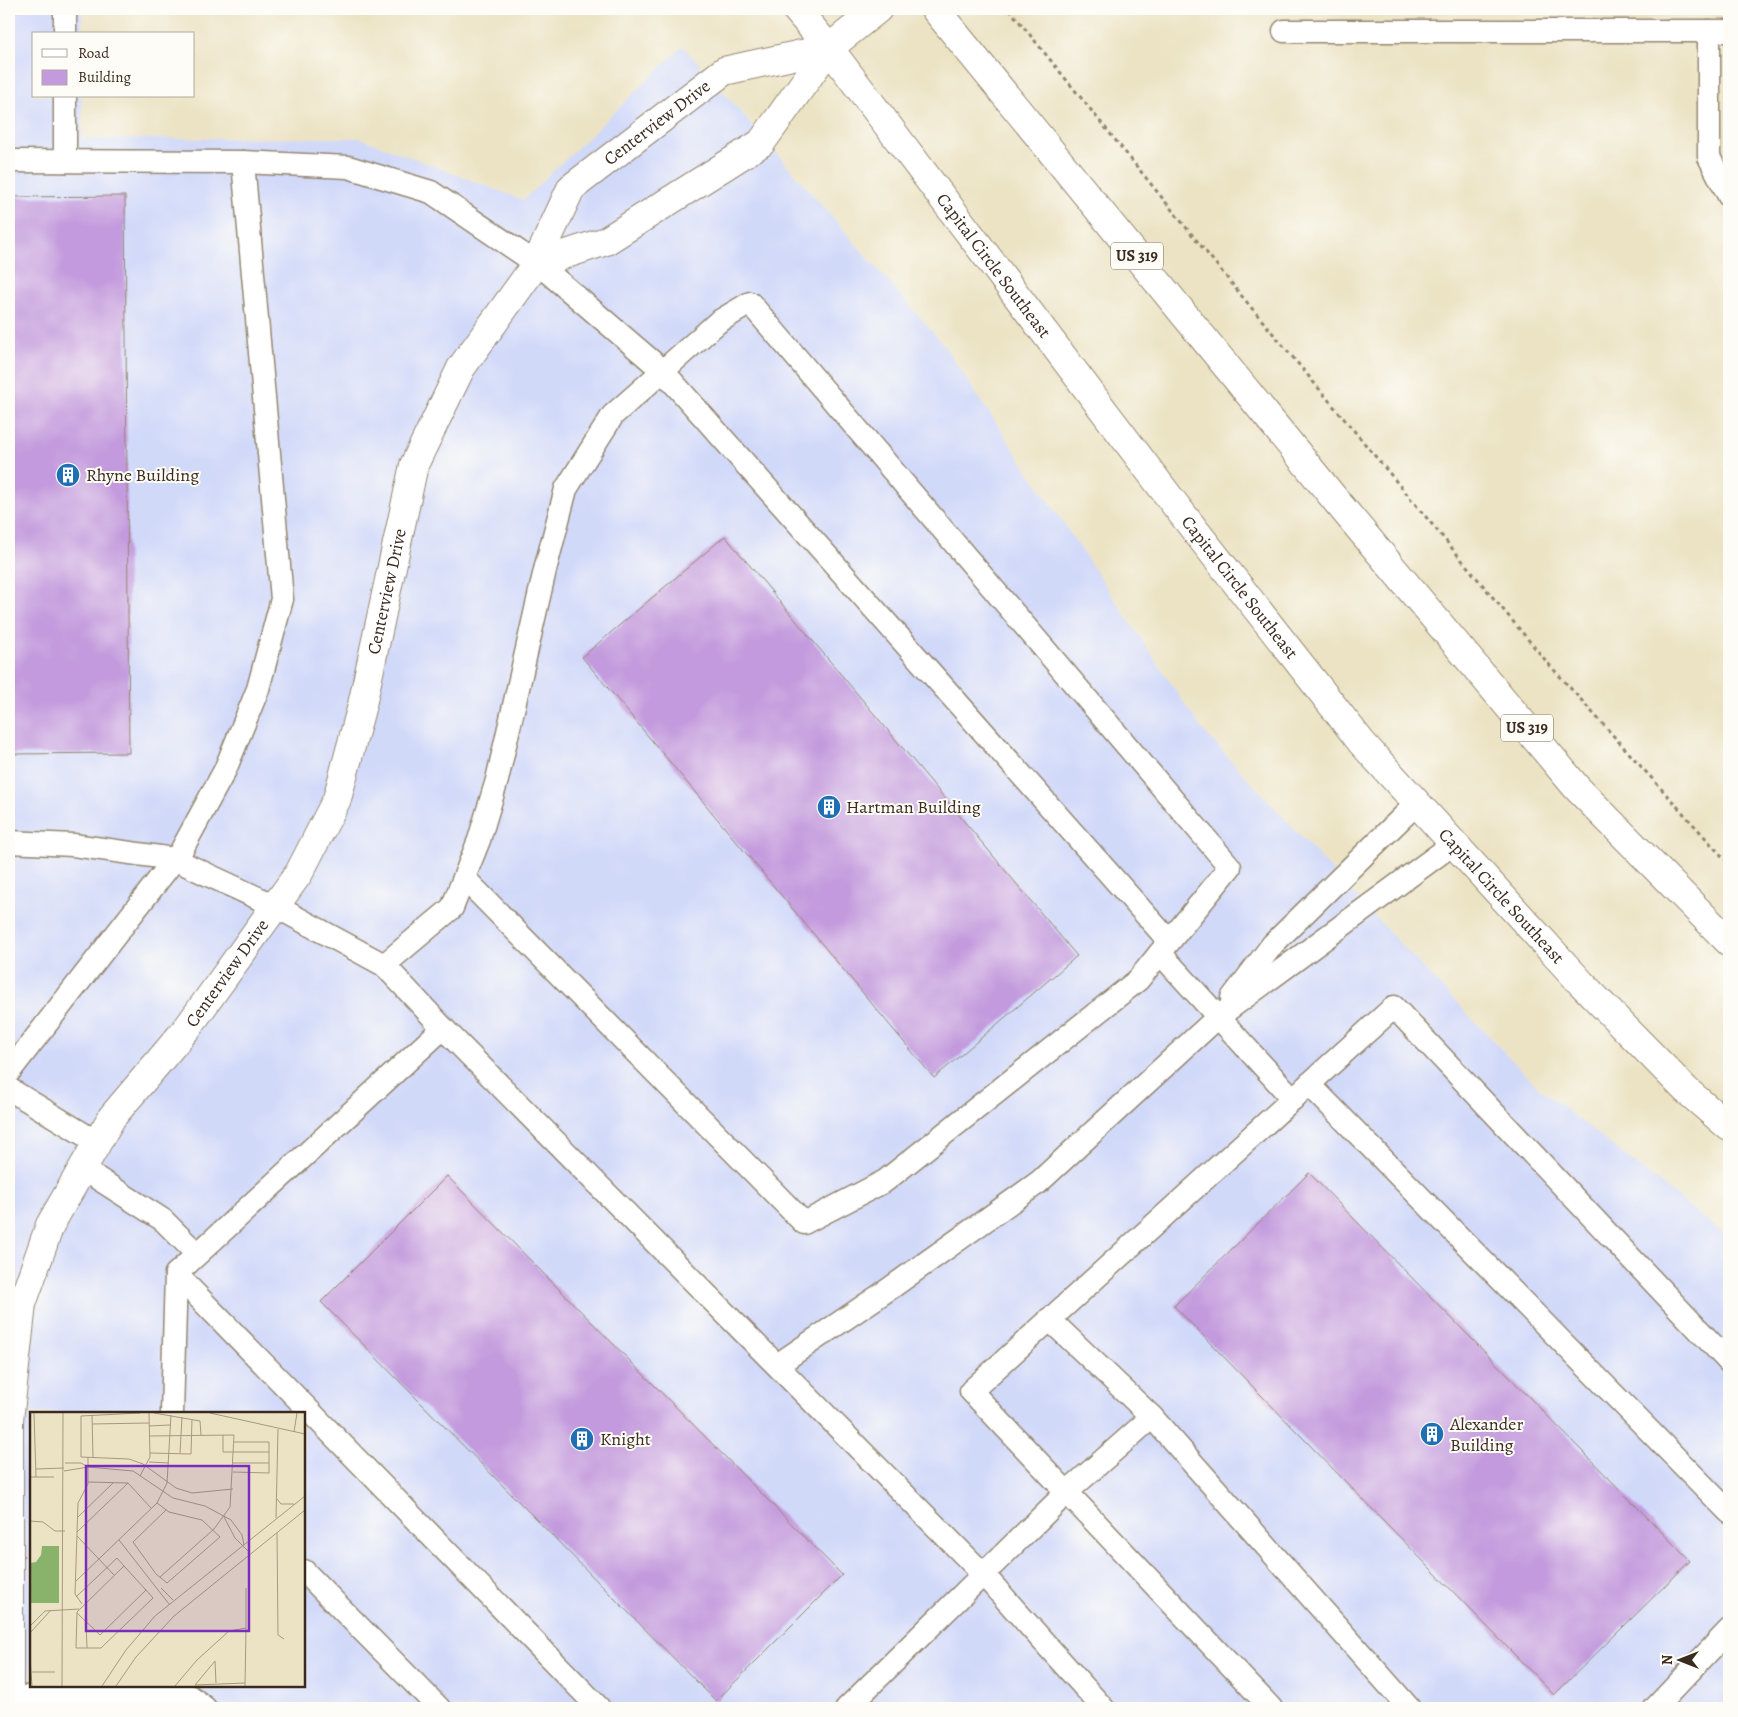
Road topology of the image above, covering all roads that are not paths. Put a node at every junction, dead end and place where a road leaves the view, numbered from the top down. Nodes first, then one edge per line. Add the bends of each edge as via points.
1 (65, 9) edge
2 (796, 9) edge
3 (878, 9) edge
4 (935, 9) edge
5 (1284, 31) dead end
6 (1719, 31) edge
7 (65, 32) edge
8 (828, 48) junction
9 (65, 98) edge
10 (9, 161) edge
11 (65, 161) junction
12 (243, 162) junction
13 (1729, 196) edge
14 (536, 264) junction
15 (662, 370) junction
16 (1416, 804) junction
17 (9, 842) edge
18 (1453, 844) junction
19 (174, 859) junction
20 (464, 878) junction
21 (275, 906) junction
22 (1729, 942) edge
23 (1164, 947) junction
24 (384, 965) junction
25 (1218, 1017) junction
26 (443, 1028) junction
27 (9, 1072) edge
28 (9, 1089) edge
29 (1301, 1091) junction
30 (1729, 1127) edge
31 (98, 1143) junction
32 (83, 1169) junction
33 (198, 1254) junction
34 (176, 1274) junction
35 (1049, 1319) junction
36 (1729, 1362) edge
37 (777, 1365) junction
38 (172, 1412) edge
39 (1152, 1417) junction
40 (1067, 1492) junction
41 (1729, 1512) edge
42 (305, 1572) edge
43 (983, 1574) junction
44 (1729, 1630) edge
45 (163, 1691) edge
46 (9, 1697) edge
47 (15, 1708) edge
48 (205, 1708) edge
49 (439, 1708) edge
50 (598, 1708) edge
51 (847, 1708) edge
52 (1103, 1708) edge
53 (1270, 1708) edge
54 (1408, 1708) edge
55 (1655, 1708) edge

1 - 7 lane
2 - 8 main road, Capital Circle Southeast
3 - 8 main road, Centerview Drive
4 - 22 main road, US 319 via 1344,510 1577,788
5 - 6 lane
6 - 13 lane via 1710,157
8 - 14 main road, Centerview Drive via 761,143 606,241
8 - 14 main road, Centerview Drive via 724,71 571,188
8 - 16 main road, Capital Circle Southeast via 1176,506 1362,743
9 - 11 lane
10 - 11 lane
11 - 12 lane
12 - 14 lane via 348,167 430,192
12 - 19 lane via 282,599 258,689 225,770
14 - 15 lane
14 - 21 main road, Centerview Drive via 461,368 414,465 362,705 337,799 299,873
15 - 20 lane via 614,414 566,489 544,570 497,780 480,840
15 - 23 lane
15 - 23 lane via 718,322 750,304 1230,867
16 - 18 main road, Capital Circle Southeast
16 - 25 lane via 1273,944
17 - 19 lane via 73,845
18 - 25 lane
18 - 30 main road, Capital Circle Southeast via 1582,984 1686,1090
19 - 21 lane
19 - 27 lane
20 - 23 lane via 804,1223 884,1181 1138,980
20 - 24 lane via 452,908
21 - 24 lane
21 - 31 main road, Centerview Drive via 188,1027 112,1117
23 - 25 lane
24 - 26 lane
25 - 29 lane
25 - 37 lane via 1039,1182
26 - 33 lane
26 - 37 lane
28 - 31 lane
29 - 35 lane
29 - 36 lane via 1394,1007
29 - 41 lane
31 - 32 main road, Centerview Drive
32 - 33 lane via 163,1220
32 - 46 main road, Centerview Drive via 50,1225 22,1304 9,1420
33 - 34 lane
34 - 38 lane
34 - 50 lane
35 - 39 lane
35 - 40 lane via 971,1391
37 - 43 lane
39 - 40 lane
39 - 54 lane
40 - 43 lane
40 - 53 lane
42 - 49 lane
43 - 51 lane
43 - 52 lane
44 - 55 lane
45 - 46 lane
45 - 48 lane via 190,1696
46 - 47 main road, Centerview Drive

